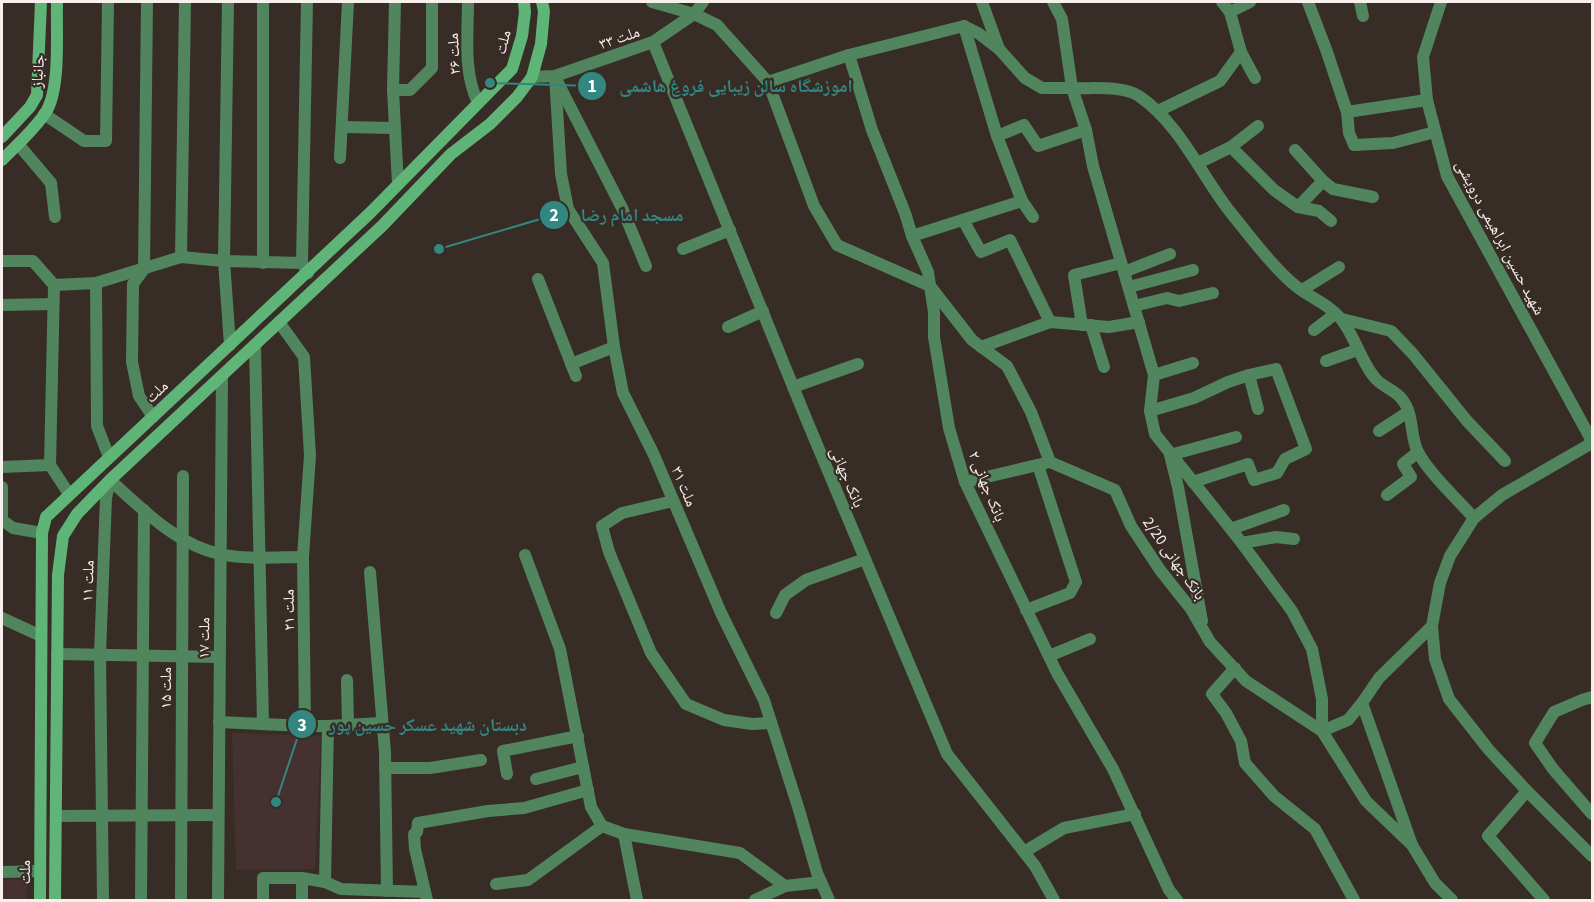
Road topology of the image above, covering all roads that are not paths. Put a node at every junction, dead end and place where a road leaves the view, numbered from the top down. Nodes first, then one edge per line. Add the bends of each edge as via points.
1 (41, 2) edge
2 (57, 2) edge
3 (108, 2) edge
4 (147, 2) edge
5 (185, 2) edge
6 (228, 2) edge
7 (262, 2) edge
8 (307, 2) edge
9 (348, 2) edge
10 (395, 2) edge
11 (432, 2) edge
12 (468, 2) edge
13 (524, 2) edge
14 (542, 2) edge
15 (652, 2) edge
16 (703, 2) edge
17 (982, 2) edge
18 (1053, 2) edge
19 (1222, 2) edge
20 (1250, 2) edge
21 (1309, 2) edge
22 (1360, 2) edge
23 (1441, 2) edge
24 (1230, 12) junction
25 (694, 14) junction
26 (1363, 16) dead end
27 (963, 26) junction
28 (653, 42) junction
29 (999, 49) junction
30 (1241, 52) junction
31 (849, 55) junction
32 (555, 76) junction
33 (532, 77) junction
34 (1256, 78) dead end
35 (768, 82) junction
36 (1072, 88) junction
37 (393, 90) junction
38 (1427, 100) junction
39 (478, 103) junction
40 (1158, 111) junction
41 (1347, 112) junction
42 (44, 114) junction
43 (16, 122) junction
44 (1258, 126) dead end
45 (342, 127) junction
46 (395, 128) junction
47 (1086, 130) junction
48 (1435, 132) junction
49 (28, 134) junction
50 (997, 136) junction
51 (2, 137) edge
52 (440, 141) junction
53 (18, 144) junction
54 (1231, 147) junction
55 (1295, 150) dead end
56 (451, 154) junction
57 (340, 158) dead end
58 (2, 160) edge
59 (1198, 163) junction
60 (1323, 181) junction
61 (398, 184) junction
62 (1372, 197) dead end
63 (1022, 201) junction
64 (1299, 207) junction
65 (56, 217) dead end
66 (1033, 217) dead end
67 (963, 220) junction
68 (1331, 221) dead end
69 (730, 230) junction
70 (912, 236) junction
71 (683, 249) dead end
72 (1170, 254) dead end
73 (181, 257) junction
74 (2, 261) edge
75 (224, 261) junction
76 (263, 263) junction
77 (646, 266) dead end
78 (1339, 267) dead end
79 (305, 268) junction
80 (1123, 268) junction
81 (144, 269) junction
82 (1193, 270) dead end
83 (538, 279) dead end
84 (96, 282) junction
85 (54, 285) junction
86 (320, 285) junction
87 (930, 286) junction
88 (1129, 287) junction
89 (1302, 290) junction
90 (1212, 292) dead end
91 (53, 304) junction
92 (2, 305) edge
93 (1134, 306) junction
94 (763, 311) junction
95 (1338, 316) junction
96 (279, 322) junction
97 (1050, 322) junction
98 (1139, 322) junction
99 (1087, 325) junction
100 (728, 327) dead end
101 (1314, 330) dead end
102 (230, 345) junction
103 (255, 345) junction
104 (614, 347) junction
105 (981, 347) junction
106 (1357, 350) junction
107 (1326, 362) dead end
108 (1193, 363) dead end
109 (572, 364) junction
110 (858, 364) dead end
111 (1104, 367) dead end
112 (1154, 375) junction
113 (1248, 375) junction
114 (222, 376) junction
115 (576, 376) dead end
116 (793, 387) junction
117 (1258, 409) dead end
118 (1150, 411) junction
119 (1408, 412) junction
120 (153, 417) junction
121 (1379, 431) dead end
122 (1236, 436) dead end
123 (1593, 442) edge
124 (1418, 452) junction
125 (1170, 455) junction
126 (109, 458) junction
127 (1505, 461) dead end
128 (1044, 464) junction
129 (50, 465) junction
130 (2, 467) edge
131 (99, 467) junction
132 (183, 476) dead end
133 (111, 480) junction
134 (965, 482) junction
135 (1193, 482) junction
136 (2, 487) edge
137 (69, 494) junction
138 (1387, 495) dead end
139 (673, 501) junction
140 (144, 510) junction
141 (1284, 510) dead end
142 (1474, 518) junction
143 (1231, 529) junction
144 (42, 533) junction
145 (1294, 539) dead end
146 (183, 540) junction
147 (1242, 543) junction
148 (220, 554) junction
149 (525, 555) dead end
150 (260, 557) junction
151 (303, 557) junction
152 (865, 558) junction
153 (370, 572) dead end
154 (1026, 610) junction
155 (776, 613) dead end
156 (2, 618) edge
157 (1432, 626) junction
158 (1203, 631) junction
159 (41, 636) junction
160 (1090, 639) dead end
161 (57, 654) junction
162 (100, 655) junction
163 (142, 656) junction
164 (181, 656) junction
165 (1048, 656) junction
166 (219, 657) junction
167 (1235, 668) junction
168 (347, 680) dead end
169 (1593, 698) edge
170 (1362, 703) junction
171 (219, 722) junction
172 (382, 723) junction
173 (770, 723) junction
174 (263, 724) junction
175 (348, 725) junction
176 (305, 726) junction
177 (328, 726) junction
178 (1322, 731) junction
179 (578, 736) junction
180 (481, 760) dead end
181 (583, 767) junction
182 (385, 768) junction
183 (507, 774) dead end
184 (536, 779) dead end
185 (588, 790) junction
186 (1527, 791) junction
187 (1135, 814) junction
188 (1593, 814) edge
189 (218, 815) junction
190 (56, 816) junction
191 (102, 816) junction
192 (181, 816) junction
193 (140, 817) junction
194 (602, 826) junction
195 (624, 834) junction
196 (1412, 845) junction
197 (1024, 852) junction
198 (1593, 856) edge
199 (40, 870) junction
200 (2, 872) edge
201 (302, 878) junction
202 (325, 882) junction
203 (821, 882) junction
204 (496, 884) dead end
205 (785, 886) junction
206 (387, 891) junction
207 (341, 895) edge
208 (426, 896) edge
209 (40, 900) edge
210 (55, 900) edge
211 (103, 900) edge
212 (141, 900) edge
213 (181, 900) edge
214 (218, 900) edge
215 (263, 900) edge
216 (302, 900) edge
217 (637, 900) edge
218 (755, 900) edge
219 (828, 900) edge
220 (1054, 900) edge
221 (1176, 900) edge
222 (1354, 900) edge
223 (1452, 900) edge
224 (1544, 900) edge

1 - 43 main road, جانباز via 37,95
2 - 42 main road, جانباز via 55,87
3 - 42 street via 106,141 84,141
4 - 81 street
5 - 73 street
6 - 75 street
7 - 76 street
8 - 79 street
9 - 45 street
10 - 37 street
11 - 37 street via 432,68 410,90
12 - 39 street, ملت ۲۶ via 468,59 472,91
13 - 39 main road, ملت via 522,36 512,69
14 - 33 main road, ملت via 541,44
15 - 25 street
16 - 25 street, ملت ۳۳
17 - 29 street
18 - 36 street via 1062,19
19 - 24 street
20 - 24 street
21 - 41 street
22 - 26 street
23 - 38 street, شهید حسین ابراهیمی درویشی via 1423,57
24 - 30 street
25 - 28 street, ملت ۳۳
25 - 35 street via 717,26
27 - 29 street
27 - 31 street
27 - 50 street
28 - 32 street, ملت ۳۳
28 - 69 street, بانک جهانی
29 - 36 street via 1025,78 1042,88
30 - 34 street
30 - 40 street via 1220,81
31 - 35 street
31 - 70 street, بانک جهانی ۲
32 - 33 street, ملت ۳۳
32 - 77 street via 622,208
32 - 104 street, ملت ۳۱ via 561,174 568,209 603,263
33 - 56 main road, ملت via 490,124
35 - 87 street via 814,206 837,245
36 - 40 street via 1122,90 1136,94
36 - 47 street
37 - 46 street
38 - 41 street
38 - 48 street, شهید حسین ابراهیمی درویشی
39 - 52 main road, ملت
40 - 59 street
41 - 48 street via 1354,145 1393,143
42 - 49 main road, جانباز
43 - 49 main road
43 - 51 main road, جانباز
44 - 54 street
45 - 46 street
45 - 57 street
46 - 61 street
47 - 50 street via 1038,146 1024,125
47 - 80 street
48 - 123 street, شهید حسین ابراهیمی درویشی via 1447,176
49 - 53 main road, جانباز
50 - 63 street
52 - 56 main road
52 - 61 main road, ملت
53 - 58 main road, جانباز
53 - 65 street via 51,183
54 - 59 street
54 - 64 street via 1274,190
55 - 60 street
56 - 86 main road, ملت
59 - 89 street via 1229,211
60 - 62 street via 1333,189
60 - 64 street
61 - 79 main road, ملت
63 - 66 street
63 - 67 street
64 - 68 street via 1319,211
67 - 70 street
67 - 97 street via 981,252 1010,240
69 - 71 street
69 - 94 street, بانک جهانی
70 - 87 street, بانک جهانی ۲
72 - 80 street
73 - 75 street
73 - 81 street
74 - 85 street via 33,261
75 - 76 street
75 - 102 street
76 - 79 street
78 - 89 street
79 - 86 main road
79 - 102 main road, ملت
80 - 88 street
80 - 99 street via 1074,275
81 - 84 street
81 - 120 street via 133,284 132,362 139,396
82 - 88 street
83 - 109 street
84 - 85 street
84 - 126 street via 97,426
85 - 91 street
86 - 96 main road, ملت
87 - 105 street
87 - 134 street, بانک جهانی ۲ via 949,428
88 - 93 street
89 - 95 street
90 - 93 street
91 - 92 street
91 - 129 street
93 - 98 street
94 - 100 street
94 - 116 street, بانک جهانی
95 - 101 street
95 - 106 street
95 - 127 street via 1391,330
96 - 103 main road, ملت
96 - 151 street, ملت ۲۱ via 304,357 310,455
97 - 99 street
97 - 105 street
98 - 99 street via 1109,327
98 - 112 street
99 - 111 street
102 - 120 main road, ملت
103 - 114 main road, ملت
103 - 150 street
104 - 109 street
104 - 139 street, ملت ۳۱ via 623,393
105 - 128 street via 1007,366 1031,412
106 - 107 street
106 - 119 street via 1375,379 1401,397
108 - 112 street
109 - 115 street
110 - 116 street
112 - 118 street
113 - 117 street
113 - 118 street
113 - 135 street via 1276,369 1306,449 1285,459 1277,474 1260,480 1254,480 1248,464
114 - 133 main road, ملت
114 - 148 street, ملت ۱۷
116 - 152 street, بانک جهانی
118 - 125 street via 1155,434
119 - 121 street
119 - 124 street
120 - 126 main road, ملت
122 - 125 street
123 - 142 street via 1502,495
124 - 138 street via 1403,464 1411,477
124 - 142 street
125 - 135 street
125 - 158 street
126 - 131 main road, ملت
128 - 134 street
128 - 154 street via 1076,582 1070,593
128 - 158 street, بانک جهانی 2/20 via 1115,490 1137,535
129 - 130 street
129 - 137 street
131 - 133 main road
131 - 137 main road, ملت
132 - 146 street, ملت ۱۵
133 - 140 street
133 - 161 main road, ملت via 77,514 63,536 58,575
133 - 162 street, ملت ۱۱ via 106,498
134 - 154 street, بانک جهانی ۲
135 - 143 street
136 - 144 street via 2,520 13,528
137 - 144 main road, ملت via 46,517
139 - 173 street, ملت ۳۱ via 764,700
139 - 173 street via 622,513 602,526 651,653 686,704 724,720
140 - 146 street
140 - 163 street
141 - 143 street
142 - 157 street via 1450,556
143 - 147 street
144 - 159 main road, ملت
145 - 147 street via 1276,537
146 - 148 street
146 - 164 street, ملت ۱۵
147 - 178 street via 1292,610 1312,649 1322,699
148 - 150 street
148 - 166 street, ملت ۱۷
149 - 179 street via 560,649
150 - 151 street
150 - 174 street
151 - 176 street, ملت ۲۱
152 - 155 street via 806,580 785,595
152 - 197 street, بانک جهانی via 947,754
153 - 172 street
154 - 165 street, بانک جهانی ۲
156 - 159 street
157 - 170 street via 1379,678
157 - 186 street via 1435,659 1449,699
158 - 167 street, بانک جهانی 2/20
159 - 199 main road, ملت
160 - 165 street
161 - 162 street
161 - 190 main road, ملت
162 - 163 street
162 - 191 street, ملت ۱۱
163 - 164 street
163 - 193 street
164 - 166 street
164 - 192 street, ملت ۱۵
165 - 187 street, بانک جهانی ۲
166 - 171 street, ملت ۱۷
167 - 178 street, بانک جهانی 2/20 via 1246,681
167 - 222 street via 1212,694 1241,741 1245,763 1274,796 1314,829
168 - 175 street
169 - 188 street via 1554,712 1535,742 1552,769
170 - 178 street via 1348,720
170 - 196 street
171 - 174 street
171 - 189 street, ملت ۱۷
172 - 175 street
172 - 182 street
173 - 203 street, ملت ۳۱
174 - 176 street
175 - 177 street
176 - 177 street
177 - 202 street
178 - 196 street, بانک جهانی 2/20 via 1366,801
179 - 181 street
179 - 183 street via 502,751
180 - 182 street via 430,768
181 - 184 street
181 - 185 street
182 - 206 street
185 - 194 street via 591,807
185 - 208 street via 524,808 418,823 415,849
186 - 198 street
186 - 224 street via 1488,836
187 - 197 street via 1064,828
187 - 221 street, بانک جهانی ۲
189 - 192 street
189 - 214 street, ملت ۱۷
190 - 191 street
190 - 210 main road, ملت
191 - 193 street
191 - 211 street, ملت ۱۱
192 - 193 street
192 - 213 street, ملت ۱۵
193 - 212 street
194 - 195 street
194 - 204 street via 528,880
195 - 205 street via 740,853
195 - 217 street
196 - 223 street via 1435,883
197 - 220 street, بانک جهانی
199 - 200 street
199 - 209 main road, ملت
201 - 202 street
201 - 215 street via 263,878
201 - 216 street
202 - 207 street
203 - 205 street
203 - 219 street, ملت ۳۱
205 - 218 street
206 - 207 street
206 - 208 street

